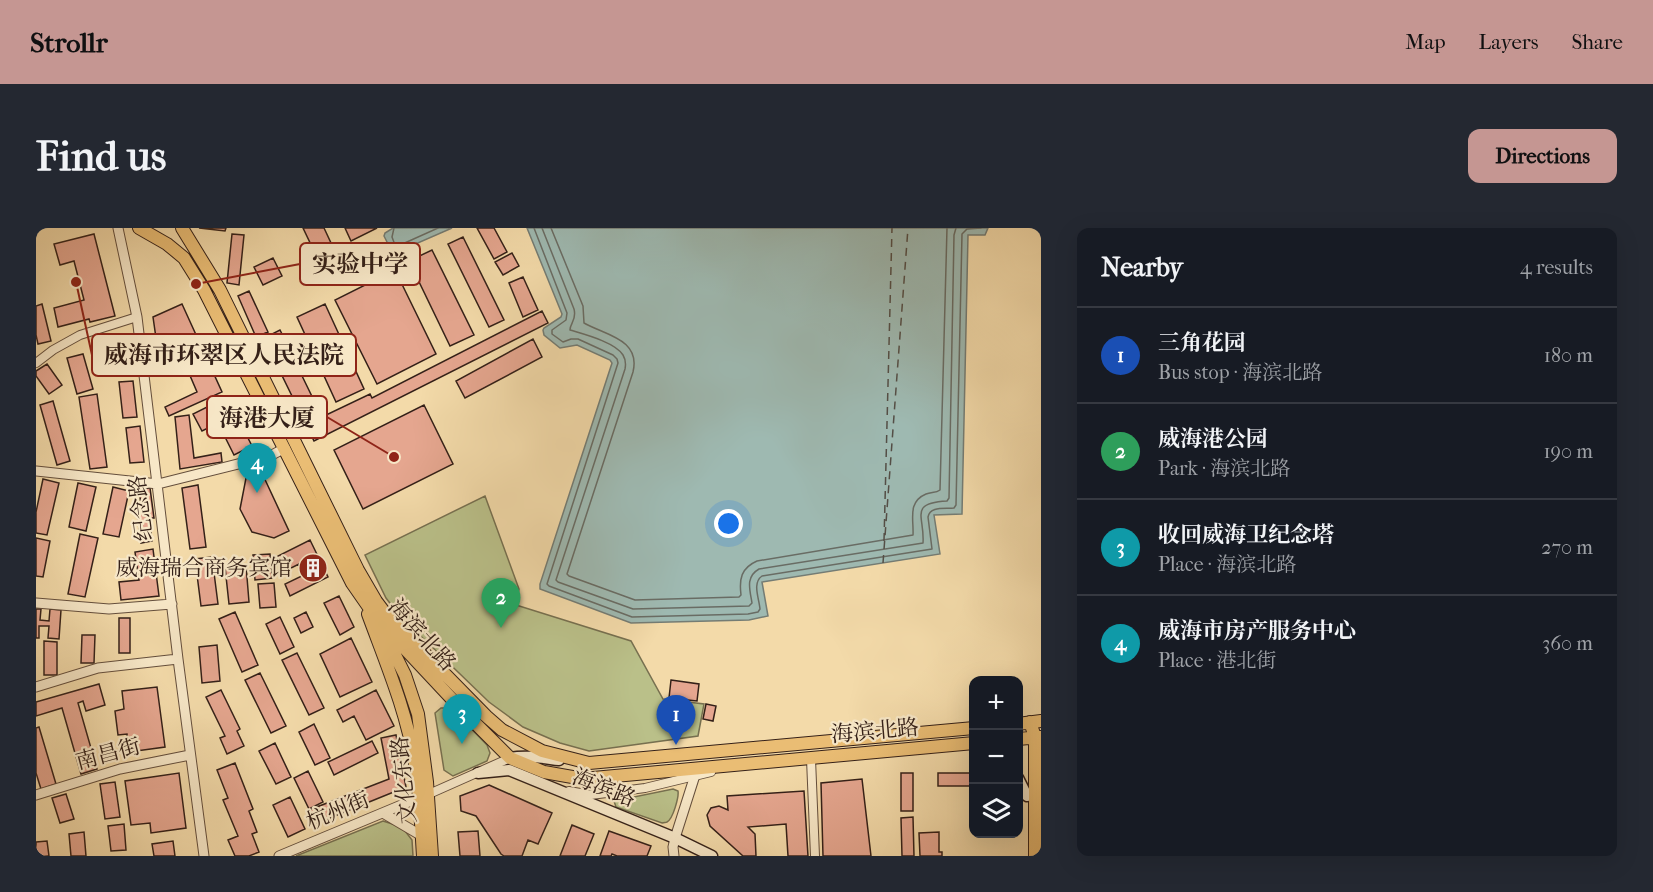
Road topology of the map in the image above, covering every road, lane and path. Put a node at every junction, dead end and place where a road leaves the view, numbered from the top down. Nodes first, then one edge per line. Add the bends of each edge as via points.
1 (117, 228) edge
2 (139, 228) edge
3 (158, 228) edge
4 (182, 229) edge
5 (167, 244) junction
6 (137, 317) junction
7 (36, 363) edge
8 (285, 448) junction
9 (36, 471) edge
10 (158, 484) junction
11 (361, 575) junction
12 (361, 596) junction
13 (376, 601) junction
14 (36, 603) edge
15 (172, 604) junction
16 (377, 619) junction
17 (178, 659) junction
18 (36, 687) edge
19 (1030, 722) edge
20 (969, 728) edge
21 (1031, 738) edge
22 (969, 743) edge
23 (190, 755) junction
24 (510, 758) junction
25 (811, 759) junction
26 (589, 763) junction
27 (696, 772) junction
28 (478, 773) junction
29 (1041, 778) edge
30 (1022, 784) edge
31 (553, 788) junction
32 (36, 795) edge
33 (424, 796) junction
34 (1031, 796) junction
35 (383, 813) junction
36 (422, 836) junction
37 (675, 838) junction
38 (204, 856) edge
39 (279, 856) edge
40 (423, 856) edge
41 (432, 856) edge
42 (674, 856) edge
43 (712, 856) edge
44 (815, 856) edge
45 (1027, 856) edge
46 (1035, 856) edge

1 - 6 street, 纪念路
2 - 5 main road, 海滨北路
3 - 5 main road
4 - 11 main road, 海滨北路 via 220,290
5 - 8 main road, 海滨北路 via 184,258 204,290
6 - 7 street via 80,335
6 - 10 street, 纪念路
8 - 10 street via 270,456
8 - 12 main road, 海滨北路
9 - 10 street
10 - 15 street, 纪念路
11 - 12 main road
11 - 13 main road, 海滨北路
12 - 16 main road, 海滨北路
12 - 33 main road via 399,696
13 - 16 main road, 文化东路
13 - 26 main road, 海滨北路 via 502,730 543,751
14 - 15 street via 109,609
15 - 17 street, 纪念路
16 - 24 main road, 海滨北路
16 - 33 main road, 文化东路 via 405,675 418,714
17 - 18 street via 98,668
17 - 23 street, 纪念路
19 - 21 main road
20 - 26 main road, 海滨北路
21 - 34 main road
22 - 25 main road, 海滨北路
23 - 32 street, 南昌街 via 120,769
23 - 38 street, 纪念路
24 - 26 main road via 534,756
24 - 27 main road, 海滨北路 via 544,772 578,778
24 - 28 street, 杭州街
25 - 27 main road, 海滨北路
25 - 44 street
27 - 31 street via 645,788 591,795
27 - 37 street
28 - 31 main road, 海滨路 via 509,770
28 - 33 street, 杭州街
29 - 34 main road
30 - 34 main road
31 - 37 main road, 海滨路
33 - 35 street, 杭州街
33 - 36 main road
33 - 41 main road, 文化东路
34 - 45 main road
34 - 46 main road
35 - 36 street
35 - 39 street, 杭州街
36 - 40 main road
37 - 42 street
37 - 43 main road, 海滨路

